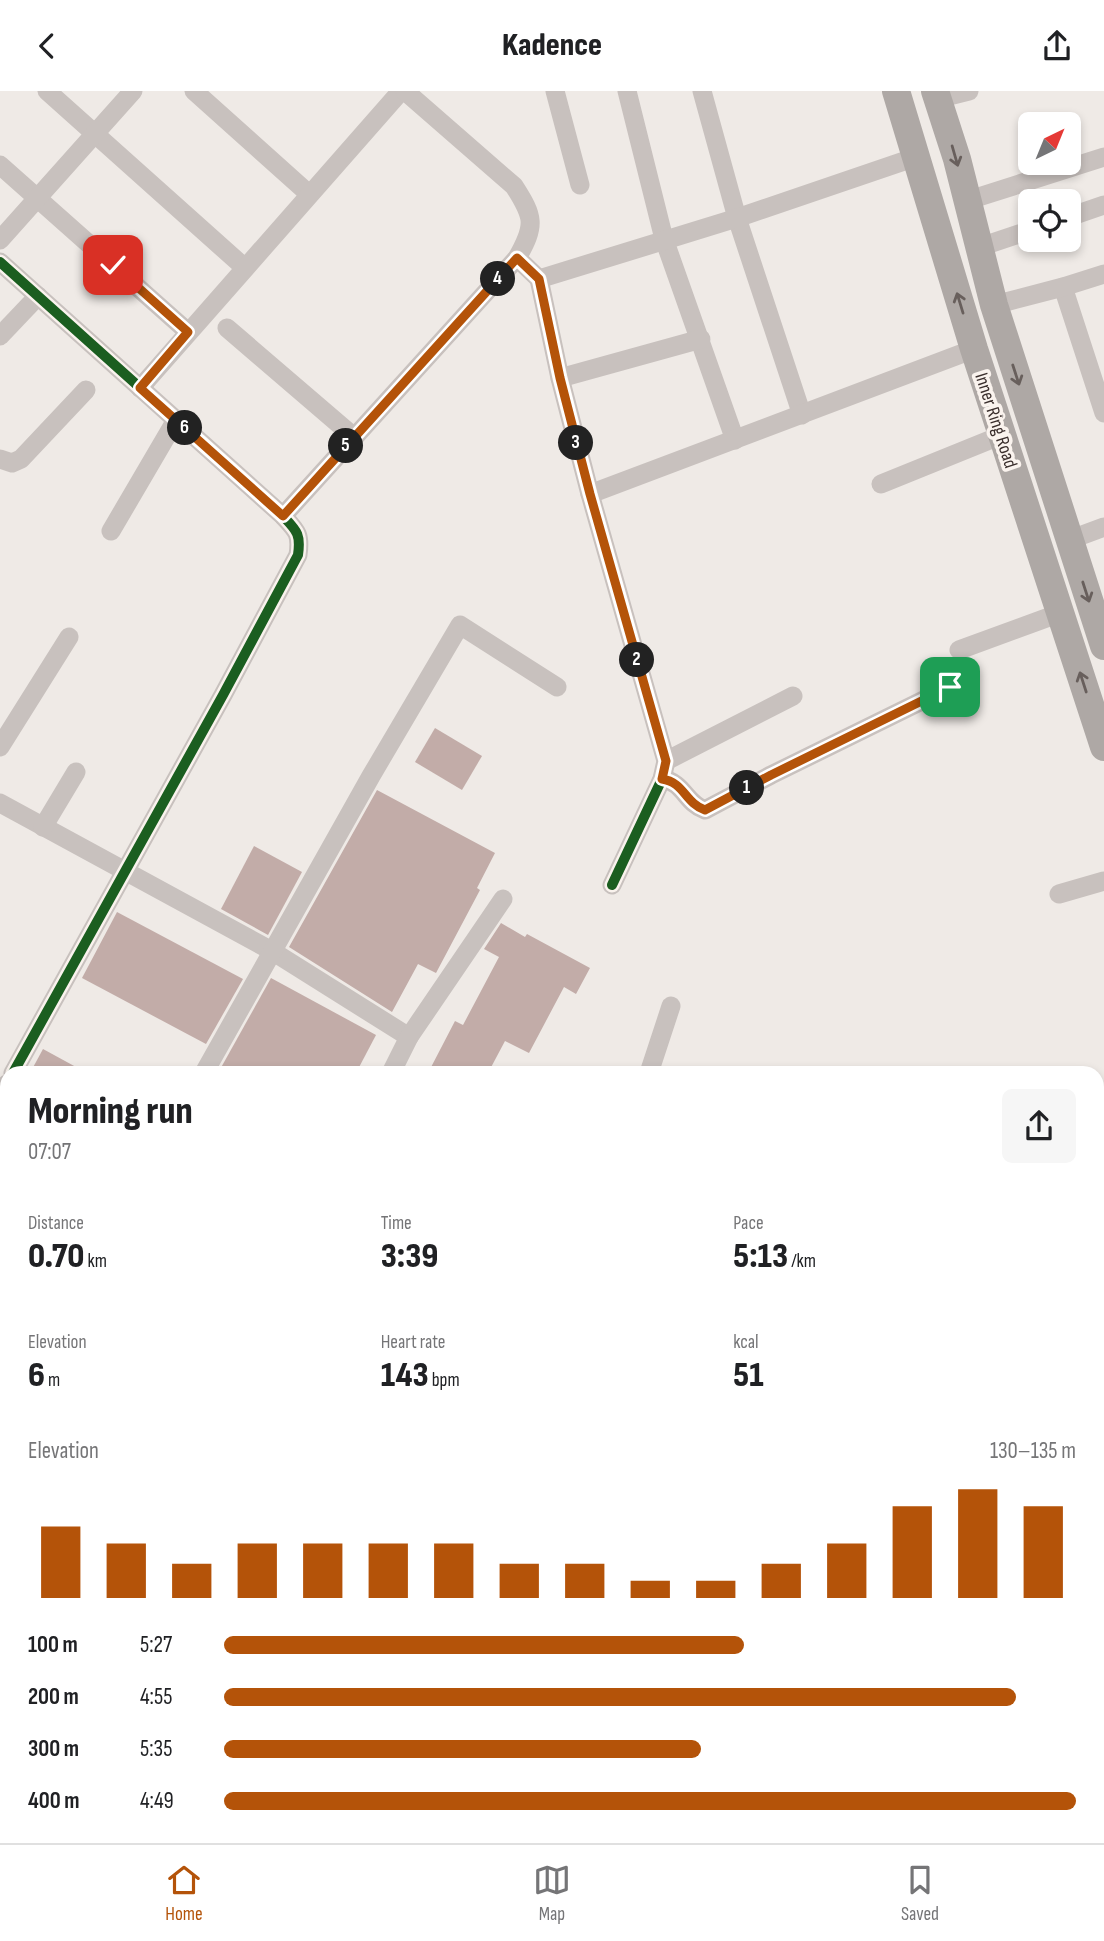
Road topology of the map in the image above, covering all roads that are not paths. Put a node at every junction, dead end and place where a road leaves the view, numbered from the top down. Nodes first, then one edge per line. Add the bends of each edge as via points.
1 (47, 91) edge
2 (133, 91) edge
3 (194, 91) edge
4 (403, 91) edge
5 (555, 91) edge
6 (627, 91) edge
7 (702, 91) edge
8 (896, 91) edge
9 (969, 91) edge
10 (936, 95) edge
11 (96, 133) junction
12 (1104, 156) edge
13 (916, 157) junction
14 (0, 165) edge
15 (580, 185) dead end
16 (309, 194) junction
17 (38, 199) junction
18 (966, 201) junction
19 (1104, 205) edge
20 (1081, 213) edge
21 (737, 218) junction
22 (1018, 234) edge
23 (664, 239) junction
24 (0, 240) edge
25 (980, 247) junction
26 (517, 258) junction
27 (0, 262) edge
28 (245, 268) junction
29 (1104, 274) edge
30 (539, 279) junction
31 (1063, 288) junction
32 (38, 296) junction
33 (994, 305) junction
34 (227, 328) dead end
35 (188, 332) junction
36 (0, 337) edge
37 (701, 338) junction
38 (974, 349) junction
39 (560, 378) junction
40 (140, 388) junction
41 (86, 390) dead end
42 (1104, 413) edge
43 (802, 415) junction
44 (176, 420) junction
45 (1002, 435) junction
46 (354, 437) junction
47 (735, 440) junction
48 (0, 460) edge
49 (881, 484) dead end
50 (590, 494) junction
51 (283, 516) junction
52 (1104, 527) edge
53 (111, 531) dead end
54 (1069, 540) junction
55 (1060, 613) junction
56 (69, 637) dead end
57 (1104, 646) edge
58 (959, 650) dead end
59 (557, 687) dead end
60 (950, 687) dead end
61 (793, 696) dead end
62 (0, 747) edge
63 (1104, 747) edge
64 (664, 770) junction
65 (76, 772) dead end
66 (0, 803) edge
67 (43, 827) junction
68 (125, 872) junction
69 (1104, 881) edge
70 (612, 885) dead end
71 (1059, 894) dead end
72 (503, 899) dead end
73 (272, 951) junction
74 (671, 1006) dead end
75 (409, 1037) junction
76 (17, 1066) edge
77 (209, 1066) edge
78 (394, 1066) edge
79 (651, 1066) edge

1 - 11 street
2 - 11 street
3 - 16 street
4 - 16 street
4 - 26 street via 514,186 531,221 530,234
5 - 15 street
6 - 23 street
7 - 21 street
8 - 13 highway, Inner Ring Road
9 - 10 street
10 -> 18 highway, Inner Ring Road
11 - 17 street
11 - 28 street
12 - 18 street
13 - 21 street
38 -> 13 highway, Inner Ring Road
14 - 17 street
16 - 28 street
17 - 24 street
17 - 35 street
18 - 25 highway, Inner Ring Road
19 - 20 street
21 - 23 street
21 - 43 street
22 - 25 street
23 - 30 street
23 - 37 street
25 - 33 highway, Inner Ring Road
26 - 30 street
26 - 46 street
27 - 32 street
28 - 35 street
29 - 31 street
30 - 39 street
31 - 33 street
31 - 42 street
32 - 36 street
32 - 40 street
33 -> 54 highway, Inner Ring Road
34 - 46 street
35 - 40 street
37 - 39 street
37 - 47 street
38 - 43 street
38 - 45 highway, Inner Ring Road
39 - 50 street
40 - 44 street
41 - 48 street via 21,459 12,463
43 - 47 street
44 - 51 street
44 - 53 street
45 - 49 street
45 - 55 highway, Inner Ring Road
46 - 51 street
47 - 50 street
50 - 64 street
51 - 68 street via 297,530 298,555
52 - 54 street
54 -> 57 highway, Inner Ring Road
55 - 58 street
63 -> 55 highway, Inner Ring Road
56 - 62 street
59 - 73 street via 460,625
60 - 64 street via 705,810
61 - 64 street
64 - 70 street
65 - 67 street
66 - 67 street
67 - 68 street
68 - 73 street
68 - 76 street
69 - 71 street
72 - 75 street
73 - 75 street
73 - 77 street
74 - 79 street
75 - 78 street

